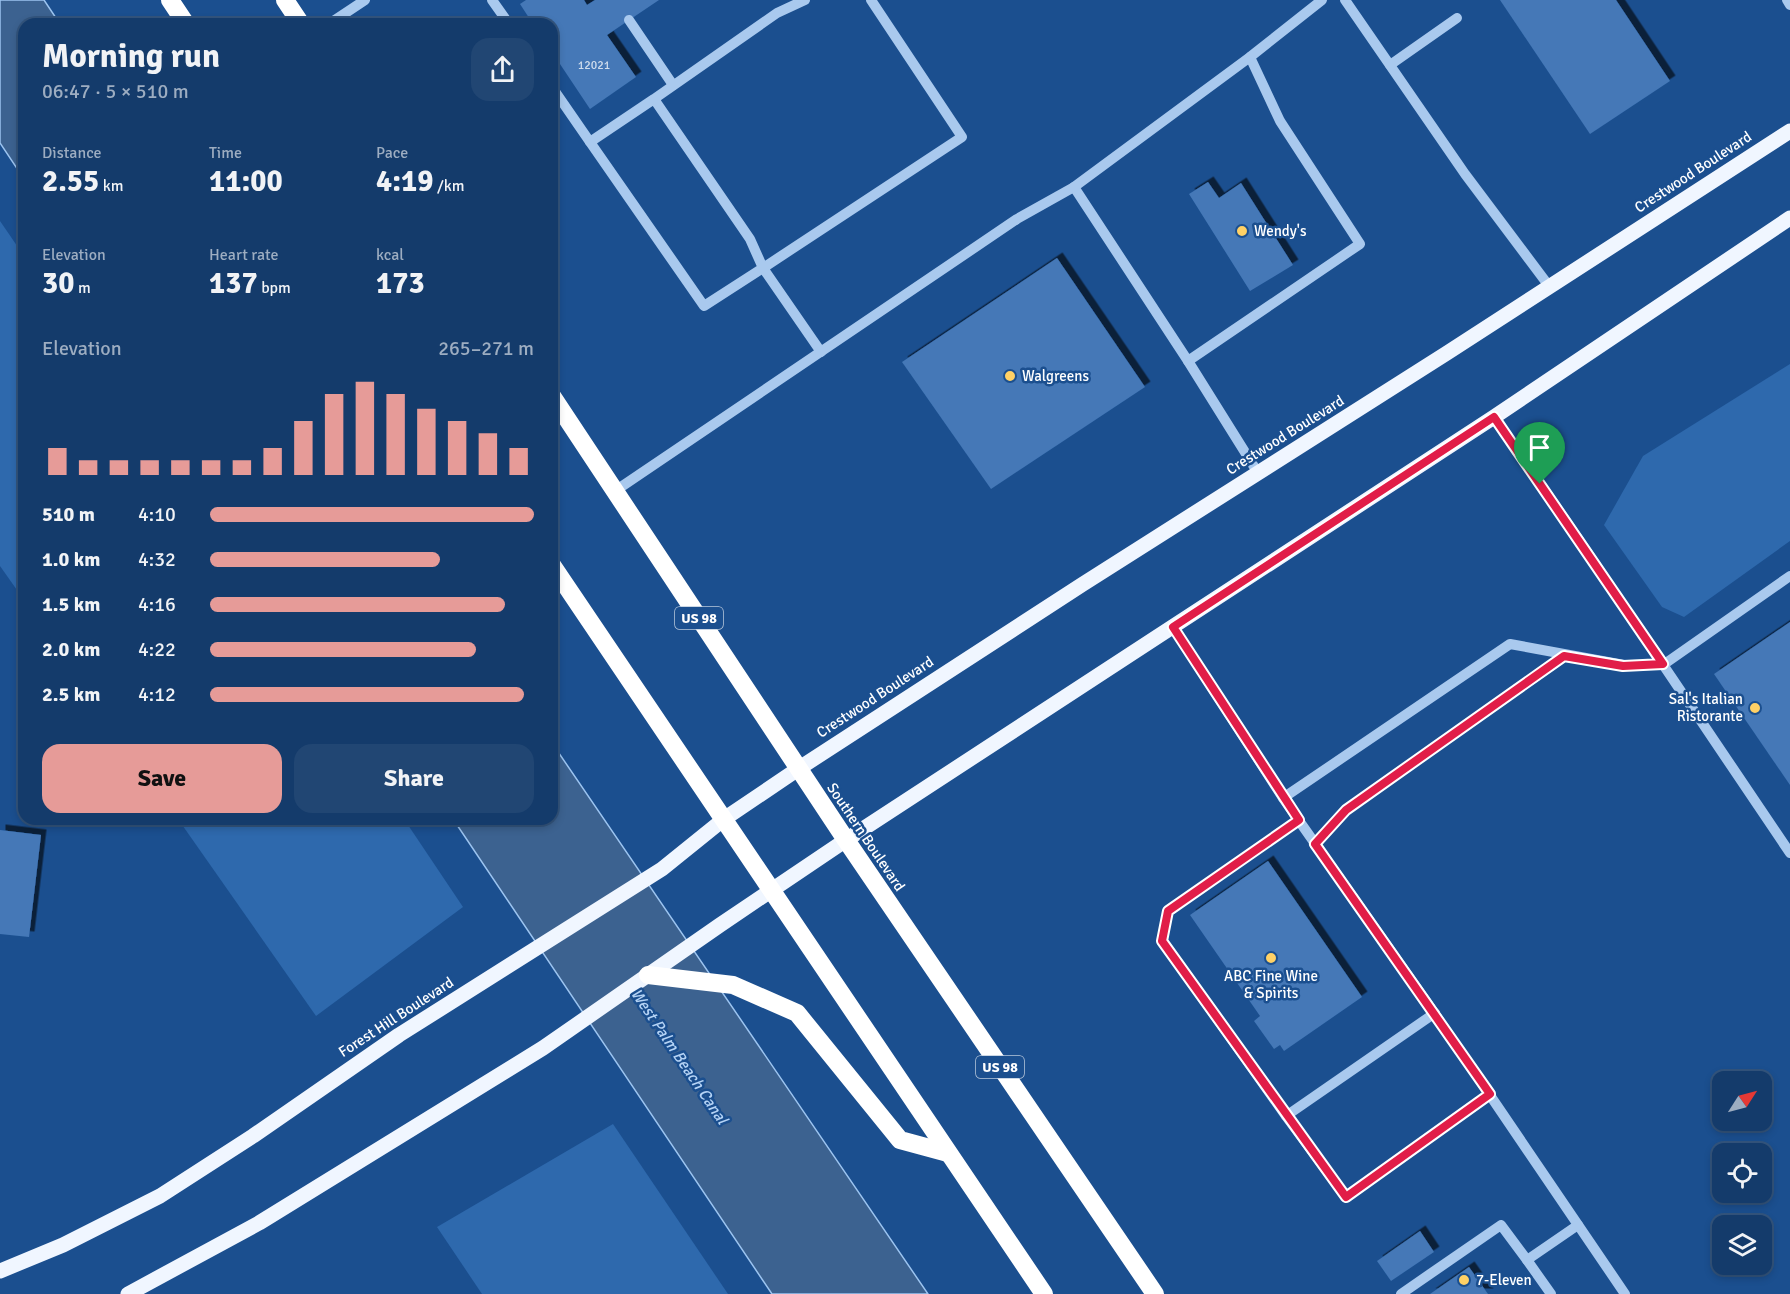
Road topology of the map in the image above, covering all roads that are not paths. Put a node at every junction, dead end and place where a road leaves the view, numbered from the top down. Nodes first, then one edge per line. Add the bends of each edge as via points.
1 (170, 0) edge
2 (285, 0) edge
3 (365, 0) edge
4 (492, 0) edge
5 (805, 0) edge
6 (871, 0) edge
7 (1322, 0) edge
8 (1345, 0) edge
9 (1786, 0) edge
10 (1790, 5) edge
11 (182, 18) edge
12 (297, 18) edge
13 (338, 18) edge
14 (505, 18) edge
15 (1457, 18) dead end
16 (629, 20) dead end
17 (1250, 57) junction
18 (1390, 65) junction
19 (673, 85) junction
20 (558, 96) edge
21 (654, 99) junction
22 (1790, 131) edge
23 (590, 142) junction
24 (1074, 187) junction
25 (1790, 218) edge
26 (764, 268) junction
27 (1549, 286) junction
28 (821, 352) junction
29 (1188, 361) junction
30 (558, 405) edge
31 (1494, 417) junction
32 (1258, 473) junction
33 (615, 491) junction
34 (558, 574) edge
35 (1790, 576) edge
36 (1173, 627) junction
37 (1564, 656) junction
38 (1663, 664) junction
39 (798, 769) junction
40 (1283, 798) junction
41 (724, 819) junction
42 (1299, 820) junction
43 (846, 840) junction
44 (1315, 844) junction
45 (1790, 853) edge
46 (772, 890) junction
47 (648, 975) junction
48 (1435, 1013) junction
49 (1490, 1094) junction
50 (1286, 1116) junction
51 (948, 1153) junction
52 (1578, 1225) junction
53 (1527, 1260) junction
54 (0, 1271) edge
55 (128, 1294) edge
56 (1044, 1294) edge
57 (1155, 1294) edge
58 (1401, 1294) edge
59 (1551, 1294) edge
60 (1626, 1294) edge

1 - 11 highway
2 - 12 highway
3 - 13 lane
4 - 14 lane
5 - 19 lane via 777,13
6 - 26 lane via 962,137
7 - 17 lane
8 - 18 lane
9 - 10 lane
15 - 18 lane
16 - 19 lane
17 - 24 lane
17 - 29 lane via 1280,121 1360,244
18 - 27 lane
19 - 21 lane
20 - 23 lane
21 - 23 lane
21 - 26 lane via 750,239
22 - 27 main road, Crestwood Boulevard
23 - 26 lane via 704,306
24 - 28 lane via 1017,219
24 - 29 lane
25 - 31 main road
26 - 28 lane
27 - 32 main road, Crestwood Boulevard
28 - 33 lane
29 - 32 lane
30 - 33 highway, Southern Boulevard / US 98
31 - 36 main road
31 - 38 lane
32 - 39 main road, Crestwood Boulevard
33 - 39 highway, Southern Boulevard / US 98
34 - 41 highway
35 - 38 lane
36 - 40 lane
36 - 43 main road
37 - 38 lane via 1623,666
37 - 40 lane via 1510,644
37 - 44 lane via 1346,810
38 - 45 lane
39 - 41 main road, Forest Hill Boulevard
39 - 43 highway, Southern Boulevard / US 98
40 - 42 lane
41 - 46 highway
41 - 54 main road, Forest Hill Boulevard via 662,869 399,1035 160,1196 63,1245
42 - 44 lane
42 - 50 lane via 1168,911 1162,941
43 - 46 main road
43 - 57 highway, Southern Boulevard / US 98
44 - 48 lane
46 - 47 main road
46 - 51 highway
47 - 51 highway via 733,985 797,1013 900,1140
47 - 55 main road via 543,1048 259,1223
48 - 49 lane
48 - 50 lane
49 - 50 lane via 1346,1197
49 - 52 lane
51 - 56 highway
52 - 53 lane
52 - 60 lane
53 - 58 lane via 1501,1225
53 - 59 lane

